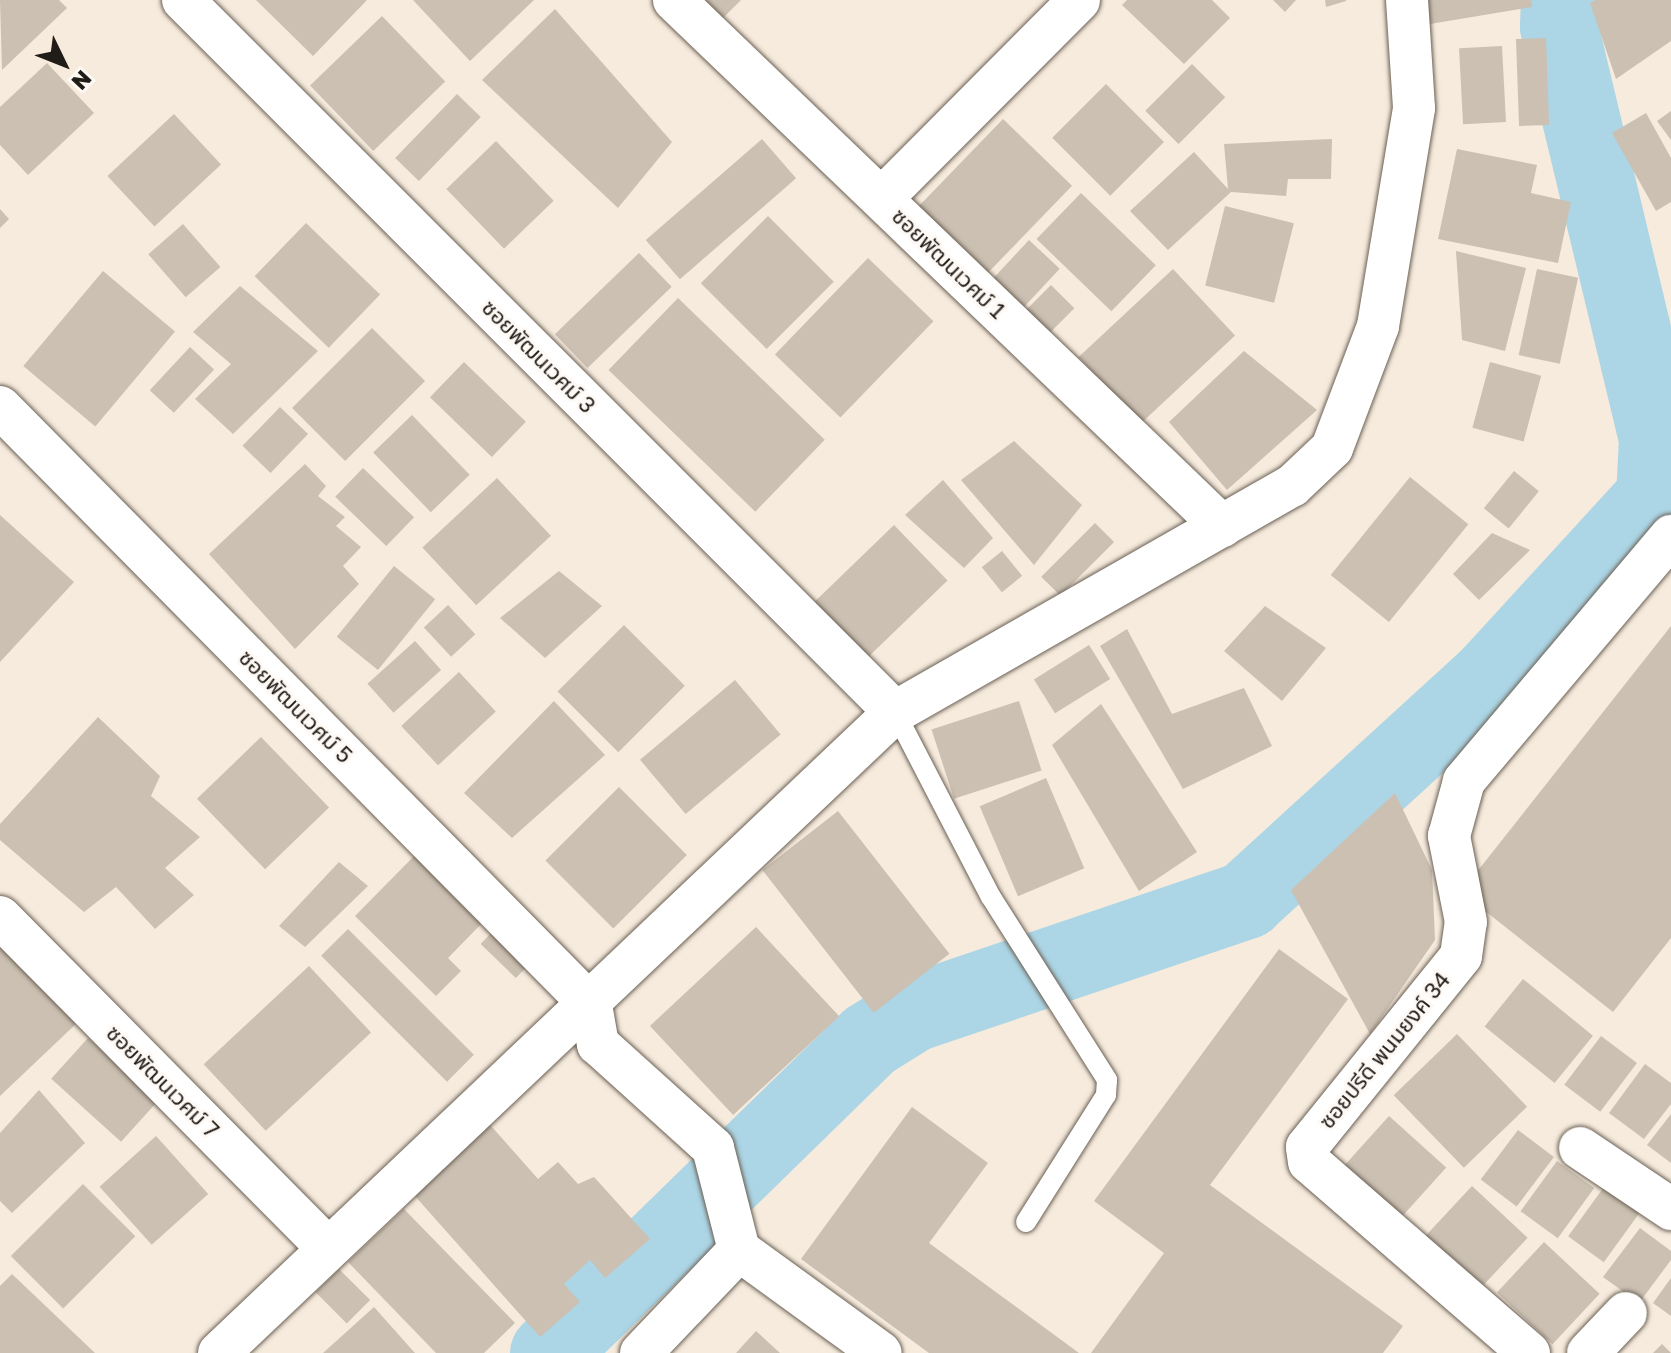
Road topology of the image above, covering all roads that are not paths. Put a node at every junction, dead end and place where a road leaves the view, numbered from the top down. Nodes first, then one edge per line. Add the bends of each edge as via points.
1 (183, 0) edge
2 (674, 0) edge
3 (1079, 0) edge
4 (1407, 0) edge
5 (882, 198) junction
6 (0, 407) edge
7 (1222, 526) junction
8 (1671, 536) edge
9 (895, 712) junction
10 (0, 917) edge
11 (591, 1005) junction
12 (1580, 1148) dead end
13 (1671, 1209) edge
14 (1026, 1222) dead end
15 (326, 1246) junction
16 (739, 1250) junction
17 (1626, 1313) dead end
18 (219, 1353) edge
19 (641, 1353) edge
20 (881, 1353) edge
21 (1529, 1353) edge
22 (1588, 1353) edge

1 - 9 street, ซอยพัฒนเวศม์ 3
2 - 5 street, ซอยพัฒนเวศม์ 1
3 - 5 street
4 - 7 street via 1414,108 1378,326 1332,448 1292,486
5 - 7 street, ซอยพัฒนเวศม์ 1
6 - 11 street, ซอยพัฒนเวศม์ 5
7 - 9 street
8 - 21 street, ซอยปรีดี พนมยงค์ 34 via 1464,781 1449,836 1466,922 1461,956 1307,1147 1309,1162
9 - 11 street
9 - 14 lane via 991,897 1100,1064 1106,1095
10 - 15 street, ซอยพัฒนเวศม์ 7
11 - 15 street
11 - 16 street via 598,1044 713,1148
12 - 13 street
15 - 18 street
16 - 19 street
16 - 20 street
17 - 22 street

